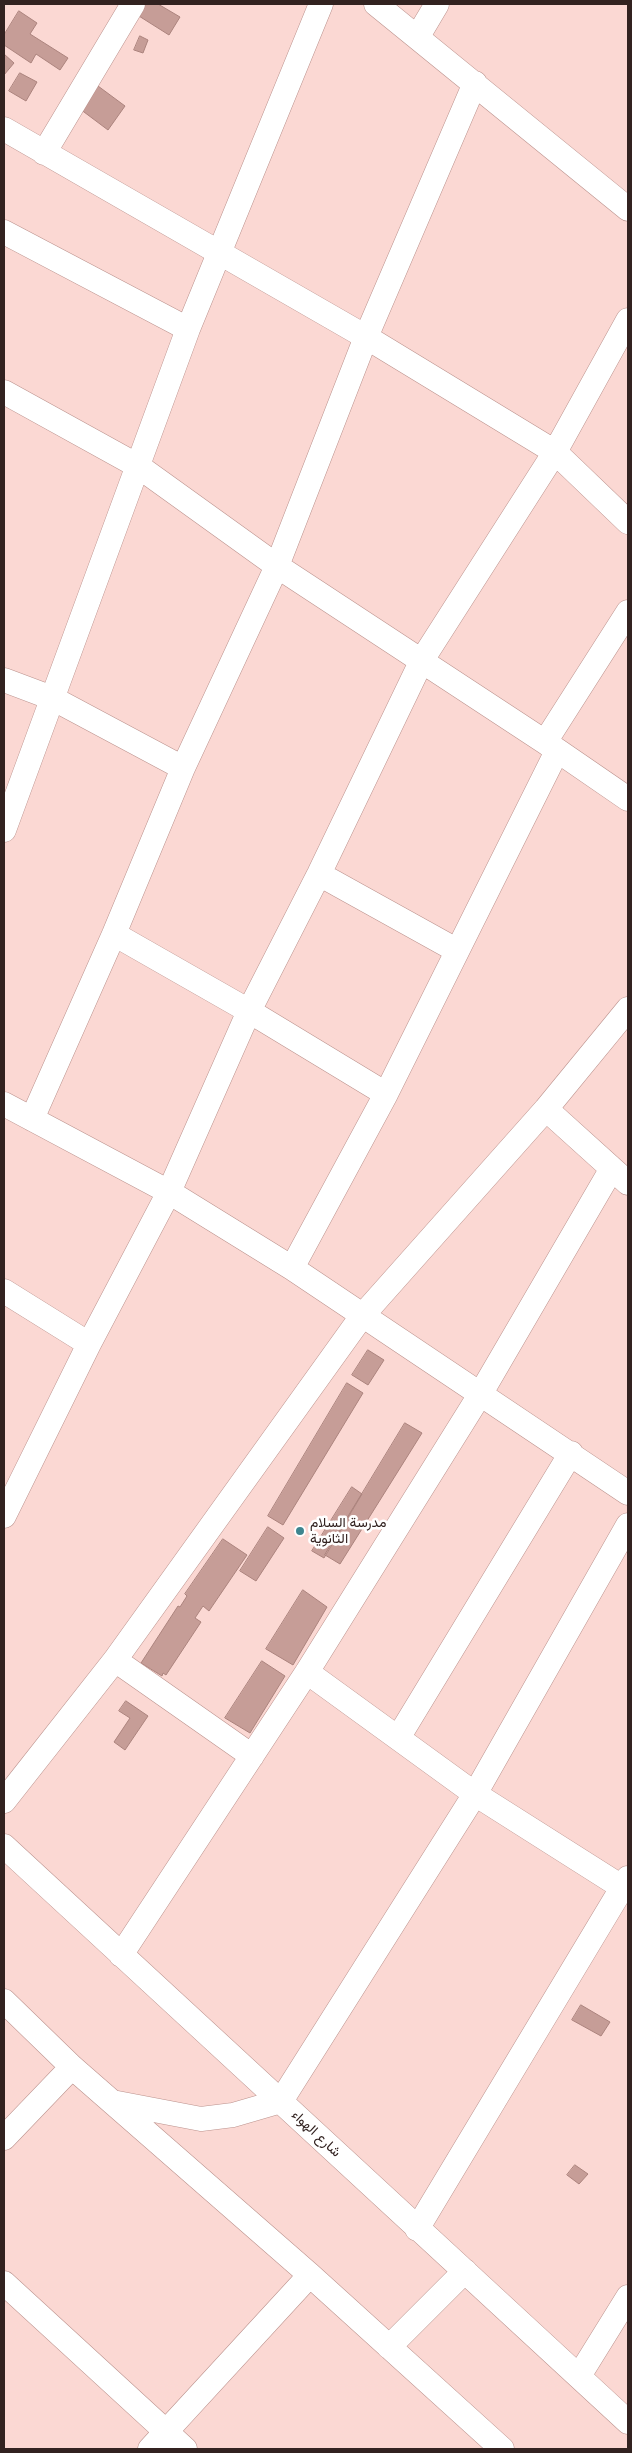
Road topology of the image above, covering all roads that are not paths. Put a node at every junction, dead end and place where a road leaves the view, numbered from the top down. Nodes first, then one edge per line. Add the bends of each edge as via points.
1 (133, 4) edge
2 (321, 4) edge
3 (376, 4) edge
4 (437, 4) edge
5 (418, 36) junction
6 (475, 83) junction
7 (4, 129) edge
8 (44, 153) junction
9 (628, 209) edge
10 (4, 232) edge
11 (218, 254) junction
12 (628, 320) edge
13 (188, 329) junction
14 (366, 338) junction
15 (4, 393) edge
16 (555, 452) junction
17 (138, 466) junction
18 (628, 522) edge
19 (277, 566) junction
20 (628, 612) edge
21 (422, 660) junction
22 (4, 680) edge
23 (52, 698) junction
24 (551, 747) junction
25 (183, 768) junction
26 (628, 799) edge
27 (4, 830) edge
28 (319, 874) junction
29 (114, 934) junction
30 (456, 950) junction
31 (628, 1009) edge
32 (249, 1011) junction
33 (386, 1094) junction
34 (4, 1104) edge
35 (546, 1109) junction
36 (32, 1120) junction
37 (620, 1176) edge
38 (169, 1192) junction
39 (292, 1268) junction
40 (4, 1292) edge
41 (362, 1316) junction
42 (89, 1344) junction
43 (481, 1393) junction
44 (570, 1453) junction
45 (628, 1493) edge
46 (6, 1507) edge
47 (628, 1525) edge
48 (115, 1660) junction
49 (307, 1672) junction
50 (398, 1738) junction
51 (252, 1756) junction
52 (475, 1794) junction
53 (4, 1801) edge
54 (4, 1846) edge
55 (627, 1886) edge
56 (121, 1955) junction
57 (4, 2001) edge
58 (72, 2067) junction
59 (281, 2101) junction
60 (112, 2102) junction
61 (4, 2138) edge
62 (417, 2229) junction
63 (464, 2271) junction
64 (310, 2275) junction
65 (4, 2283) edge
66 (628, 2296) edge
67 (389, 2348) junction
68 (579, 2376) junction
69 (628, 2422) edge
70 (166, 2432) junction
71 (150, 2449) edge
72 (185, 2449) edge
73 (502, 2449) edge

1 - 8 street
2 - 11 street
3 - 5 street
4 - 5 street
5 - 6 street
6 - 9 street
6 - 14 street
7 - 8 street
8 - 11 street via 165,220
10 - 13 street
11 - 13 street
11 - 14 street
12 - 16 street
13 - 17 street
14 - 16 street
14 - 19 street
15 - 17 street
16 - 18 street
16 - 21 street
17 - 19 street
17 - 23 street
19 - 21 street
19 - 25 street
20 - 24 street
21 - 24 street
21 - 28 street
22 - 23 street
23 - 25 street
23 - 27 street
24 - 26 street
24 - 30 street
25 - 29 street
28 - 30 street
28 - 32 street
29 - 32 street
29 - 36 street
30 - 33 street
31 - 35 street
32 - 33 street
32 - 38 street
33 - 39 street
34 - 36 street
35 - 37 street
35 - 41 street
36 - 38 street
37 - 43 street
38 - 39 street
38 - 42 street
39 - 41 street
40 - 42 street
41 - 43 street
41 - 48 street
42 - 46 street
43 - 44 street
43 - 49 street
44 - 45 street
44 - 50 street
47 - 52 street
48 - 51 street
48 - 53 street
49 - 50 street
49 - 51 street
50 - 52 street
51 - 56 street
52 - 55 street
52 - 59 street
54 - 56 street, شارع الهواء
55 - 62 street
56 - 59 street, شارع الهواء
57 - 58 street
58 - 60 street
58 - 61 street
59 - 60 street via 233,2115 201,2119
59 - 62 street, شارع الهواء
60 - 64 street
62 - 63 street, شارع الهواء
63 - 67 street
63 - 68 street, شارع الهواء
64 - 67 street
64 - 70 street
65 - 70 street
66 - 68 street
67 - 73 street
68 - 69 street, شارع الهواء
70 - 71 street
70 - 72 street

